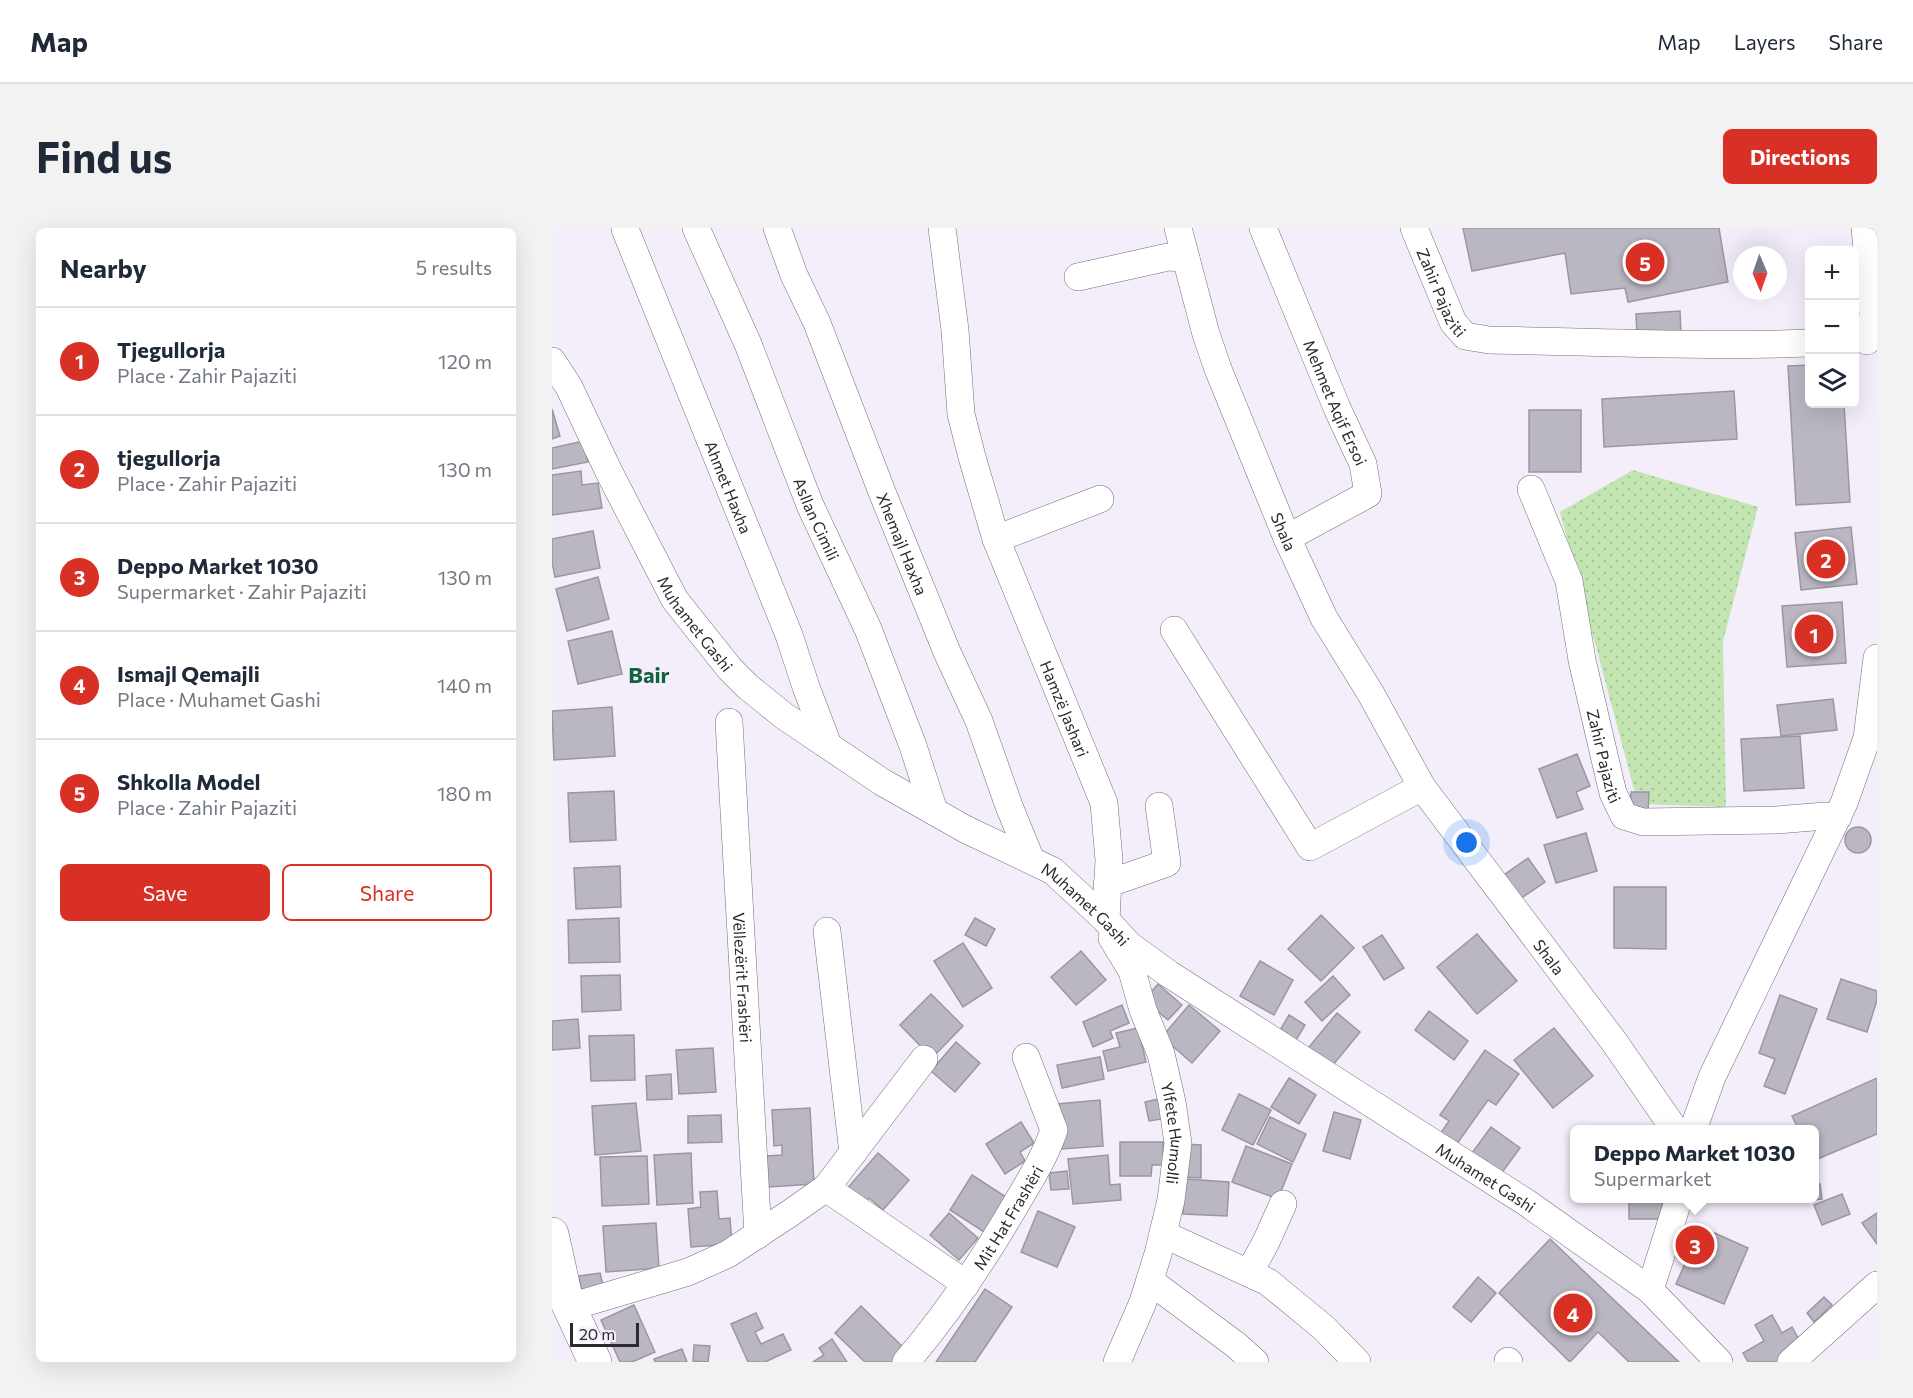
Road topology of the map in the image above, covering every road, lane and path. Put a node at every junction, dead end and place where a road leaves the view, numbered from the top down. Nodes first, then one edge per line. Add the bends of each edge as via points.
1 (696, 228) edge
2 (777, 228) edge
3 (942, 228) edge
4 (1178, 228) edge
5 (1263, 228) edge
6 (1414, 228) edge
7 (1865, 228) edge
8 (625, 229) edge
9 (1186, 258) junction
10 (1078, 278) dead end
11 (1805, 343) edge
12 (1866, 344) edge
13 (552, 361) edge
14 (1531, 489) dead end
15 (1100, 499) dead end
16 (1287, 538) junction
17 (996, 539) junction
18 (1174, 630) dead end
19 (1877, 658) edge
20 (729, 722) dead end
21 (828, 745) junction
22 (1422, 787) junction
23 (1159, 806) dead end
24 (934, 811) junction
25 (1838, 817) junction
26 (1030, 860) junction
27 (1107, 884) junction
28 (1101, 915) junction
29 (826, 931) dead end
30 (1026, 1057) dead end
31 (924, 1059) dead end
32 (1672, 1125) edge
33 (1695, 1125) edge
34 (853, 1153) junction
35 (826, 1188) junction
36 (1677, 1203) edge
37 (1283, 1204) dead end
38 (552, 1234) edge
39 (1163, 1234) junction
40 (758, 1235) junction
41 (1249, 1273) junction
42 (1150, 1281) junction
43 (966, 1284) junction
44 (1877, 1285) edge
45 (1650, 1290) junction
46 (570, 1307) junction
47 (595, 1362) edge
48 (906, 1362) edge
49 (1117, 1362) edge
50 (1255, 1362) edge
51 (1357, 1362) edge
52 (1719, 1362) edge
53 (1791, 1362) edge

1 - 24 street, Asllan Cimili via 748,344 810,505 868,629
2 - 26 street, Xhemajl Haxha via 947,652 979,721
3 - 17 street, Hamzë Jashari via 961,414
4 - 9 street, Shala
5 - 16 street, Mehmet Aqif Ersoi via 1363,464 1368,494
6 - 11 street, Zahir Pajaziti via 1453,322 1465,336 1488,340
7 - 12 street via 1873,315
8 - 21 street, Ahmet Haxha via 789,636
9 - 10 street via 1168,257
9 - 16 street, Shala via 1218,369
13 - 21 street, Muhamet Gashi via 569,387 675,600 747,687
14 - 25 street, Zahir Pajaziti via 1569,581 1604,755 1613,793 1624,816 1643,822
15 - 17 street
16 - 22 street, Shala via 1324,618
17 - 27 street, Hamzë Jashari via 1104,803
18 - 22 street via 1310,847
19 - 25 street via 1867,738
20 - 40 street, Vëllezërit Frashëri
21 - 24 street, Muhamet Gashi
22 - 32 street, Shala via 1615,1043
23 - 27 street via 1167,863
24 - 26 street, Muhamet Gashi
25 - 33 street via 1712,1077
26 - 28 street, Muhamet Gashi via 1053,871
27 - 28 street, Hamzë Jashari
28 - 39 street, Ylfete Humolli via 1132,971 1161,1054 1172,1102 1178,1143 1172,1200
28 - 45 street, Muhamet Gashi via 1129,945 1169,974 1527,1203
29 - 34 street
30 - 43 street, Mit Hat Frashëri via 1054,1130 1047,1151
31 - 34 street
34 - 35 street
35 - 40 street
35 - 43 street
36 - 45 street
37 - 41 street
38 - 46 street
39 - 41 street
39 - 42 street, Ylfete Humolli
40 - 46 street via 688,1272
41 - 51 street via 1268,1282 1324,1328
42 - 49 street, Ylfete Humolli
42 - 50 street
43 - 48 street, Mit Hat Frashëri
44 - 53 street
45 - 52 street, Muhamet Gashi
46 - 47 street

